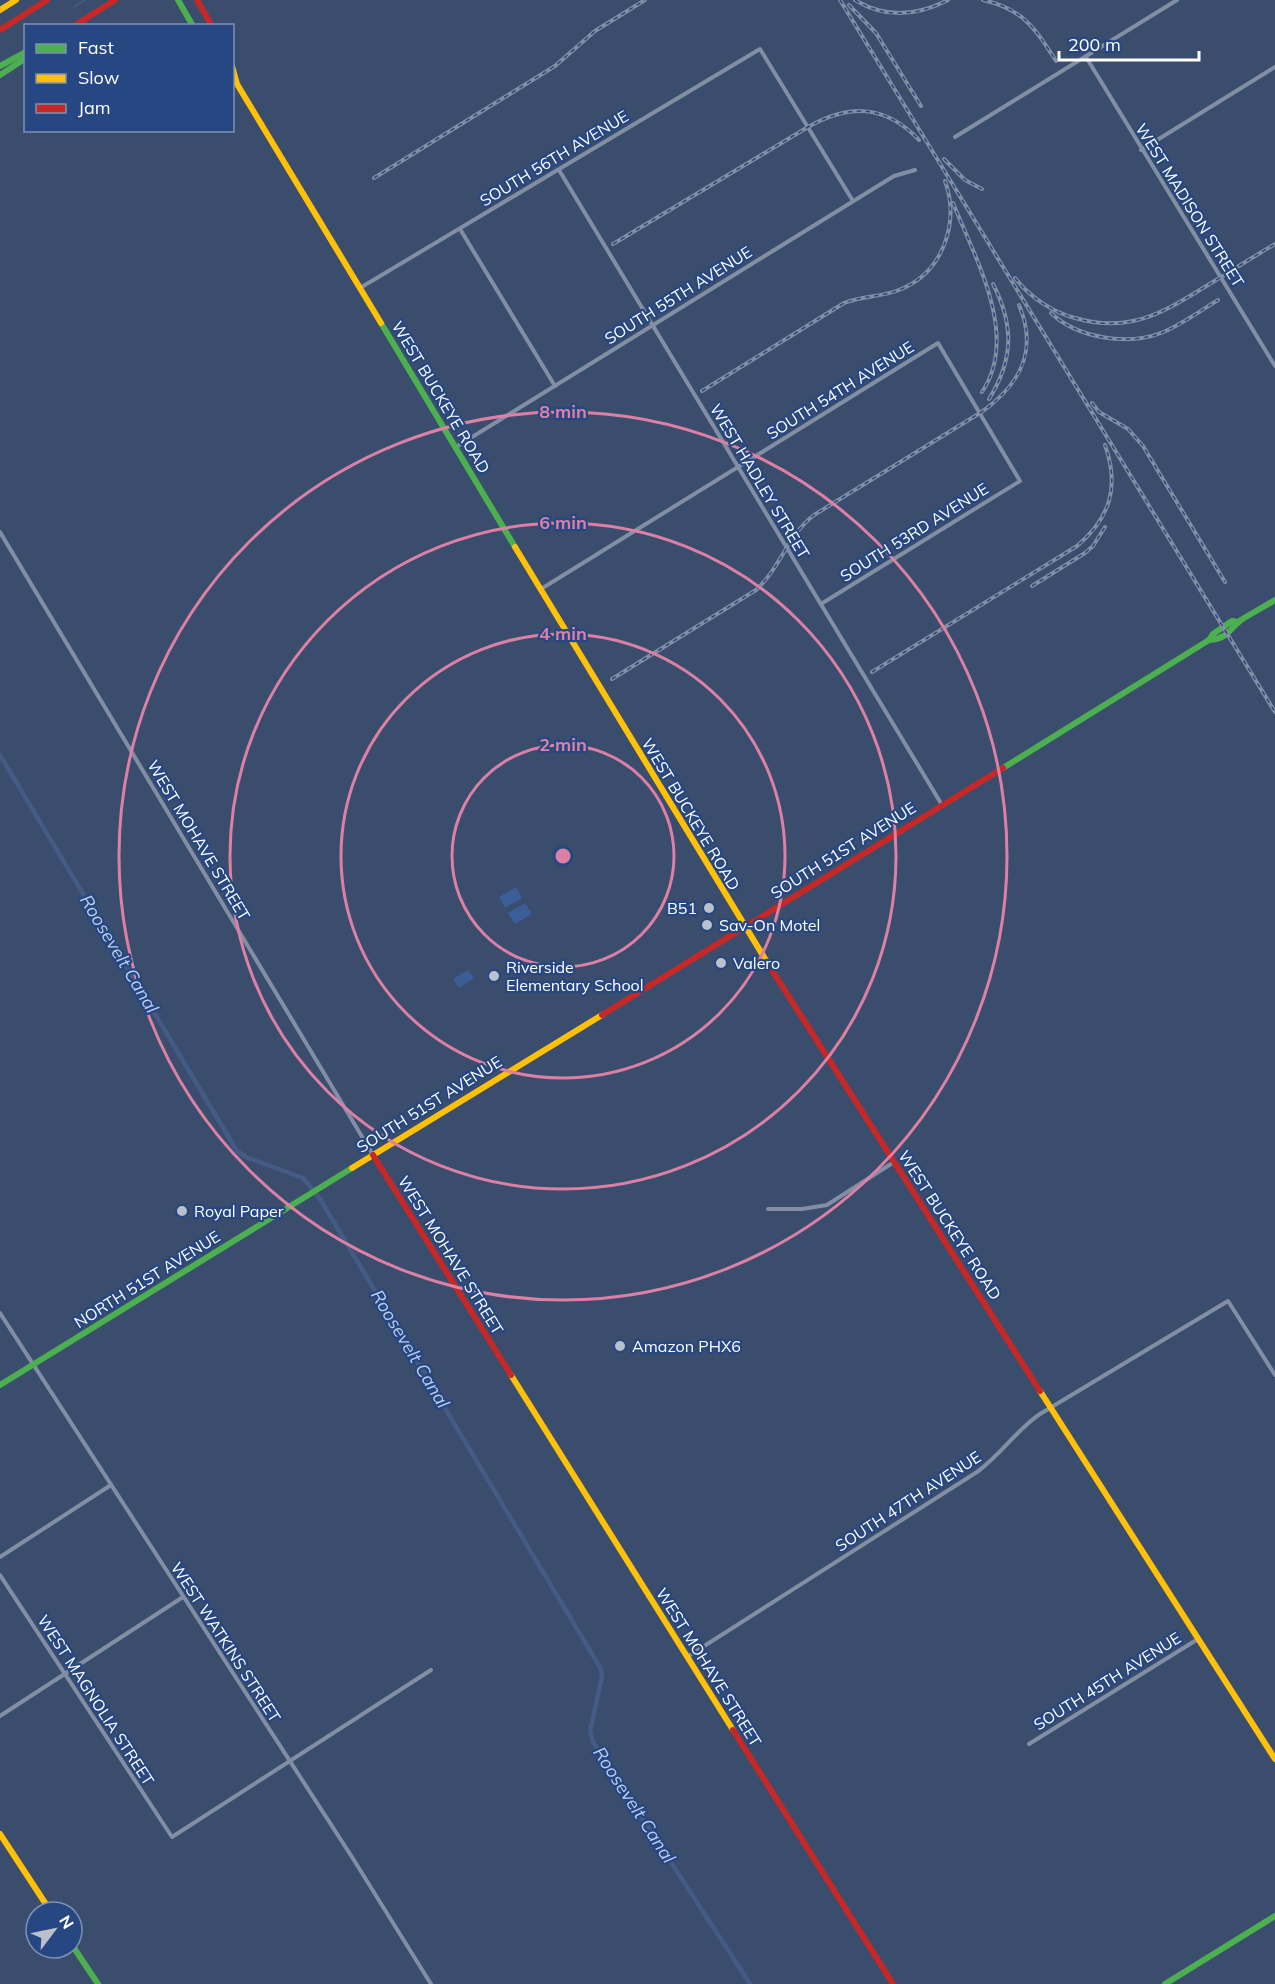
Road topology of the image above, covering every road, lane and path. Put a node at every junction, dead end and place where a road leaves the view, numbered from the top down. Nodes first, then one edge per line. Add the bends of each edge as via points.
1 (16, 0) edge
2 (47, 0) edge
3 (115, 0) edge
4 (178, 0) edge
5 (197, 0) edge
6 (1177, 0) edge
7 (0, 10) edge
8 (77, 24) edge
9 (192, 24) edge
10 (211, 24) edge
11 (0, 30) edge
12 (24, 53) edge
13 (1086, 57) junction
14 (24, 59) edge
15 (0, 66) edge
16 (1275, 67) edge
17 (0, 75) edge
18 (235, 81) edge
19 (955, 137) dead end
20 (1141, 150) junction
21 (558, 170) junction
22 (915, 170) dead end
23 (853, 201) junction
24 (460, 229) junction
25 (360, 288) junction
26 (652, 325) junction
27 (1275, 366) edge
28 (555, 386) junction
29 (456, 447) junction
30 (738, 468) junction
31 (1020, 481) joint
32 (0, 532) edge
33 (541, 589) junction
34 (1275, 600) edge
35 (821, 604) junction
36 (942, 805) junction
37 (744, 927) junction
38 (373, 1155) junction
39 (894, 1162) junction
40 (308, 1196) joint
41 (768, 1209) dead end
42 (0, 1314) edge
43 (34, 1364) junction
44 (1275, 1375) edge
45 (0, 1385) edge
46 (1051, 1408) junction
47 (111, 1485) junction
48 (0, 1557) edge
49 (0, 1575) edge
50 (183, 1597) junction
51 (1198, 1639) junction
52 (687, 1657) junction
53 (431, 1670) dead end
54 (64, 1673) junction
55 (0, 1716) edge
56 (1029, 1744) dead end
57 (1275, 1759) edge
58 (290, 1762) junction
59 (0, 1834) edge
60 (43, 1900) edge
61 (1275, 1916) edge
62 (82, 1960) edge
63 (98, 1984) edge
64 (431, 1984) edge
65 (893, 1984) edge
66 (1165, 1984) edge

1 - 7 main road
2 - 11 main road
3 - 8 main road
4 - 9 main road
5 - 10 main road
6 - 13 street
12 - 15 main road
13 - 19 street
13 - 20 street, WEST MADISON STREET
14 - 17 main road
16 - 20 street
18 - 25 main road, WEST BUCKEYE ROAD
20 - 27 street, WEST MADISON STREET
21 - 23 street, SOUTH 56TH AVENUE via 760,49
21 - 24 street, SOUTH 56TH AVENUE
21 - 26 street, WEST HADLEY STREET
22 - 23 street, SOUTH 55TH AVENUE via 894,176
23 - 26 street, SOUTH 55TH AVENUE
24 - 25 street, SOUTH 56TH AVENUE
24 - 28 street
25 - 29 main road, WEST BUCKEYE ROAD
26 - 28 street, SOUTH 55TH AVENUE
26 - 30 street, WEST HADLEY STREET
28 - 29 street, SOUTH 55TH AVENUE
29 - 33 main road, WEST BUCKEYE ROAD
30 - 31 street, SOUTH 54TH AVENUE via 938,343
30 - 33 street, SOUTH 54TH AVENUE
30 - 35 street, WEST HADLEY STREET
31 - 35 street, SOUTH 53RD AVENUE
32 - 38 street, WEST MOHAVE STREET
33 - 37 main road, WEST BUCKEYE ROAD
34 - 36 main road, SOUTH 51ST AVENUE via 1238,622 1232,621 1209,640
35 - 36 street, WEST HADLEY STREET
36 - 37 main road, SOUTH 51ST AVENUE
37 - 38 main road, SOUTH 51ST AVENUE
37 - 39 main road, WEST BUCKEYE ROAD
38 - 40 main road, SOUTH 51ST AVENUE
38 - 52 main road, WEST MOHAVE STREET
39 - 41 street via 827,1205
39 - 46 main road, WEST BUCKEYE ROAD
40 - 43 main road, NORTH 51ST AVENUE
42 - 43 street, WEST WATKINS STREET
43 - 45 main road, NORTH 51ST AVENUE
43 - 47 street, WEST WATKINS STREET
44 - 46 street, SOUTH 47TH AVENUE via 1228,1301
46 - 51 main road, WEST BUCKEYE ROAD
46 - 52 street, SOUTH 47TH AVENUE via 1020,1429 977,1472
47 - 48 street
47 - 50 street, WEST WATKINS STREET
49 - 54 street, WEST MAGNOLIA STREET
50 - 54 street
50 - 58 street, WEST WATKINS STREET
51 - 56 street, SOUTH 45TH AVENUE
51 - 57 main road, WEST BUCKEYE ROAD
52 - 65 main road, WEST MOHAVE STREET
53 - 58 street
54 - 55 street
54 - 58 street, WEST MAGNOLIA STREET via 172,1837
58 - 64 street, WEST WATKINS STREET
59 - 60 main road
61 - 66 main road
62 - 63 main road

